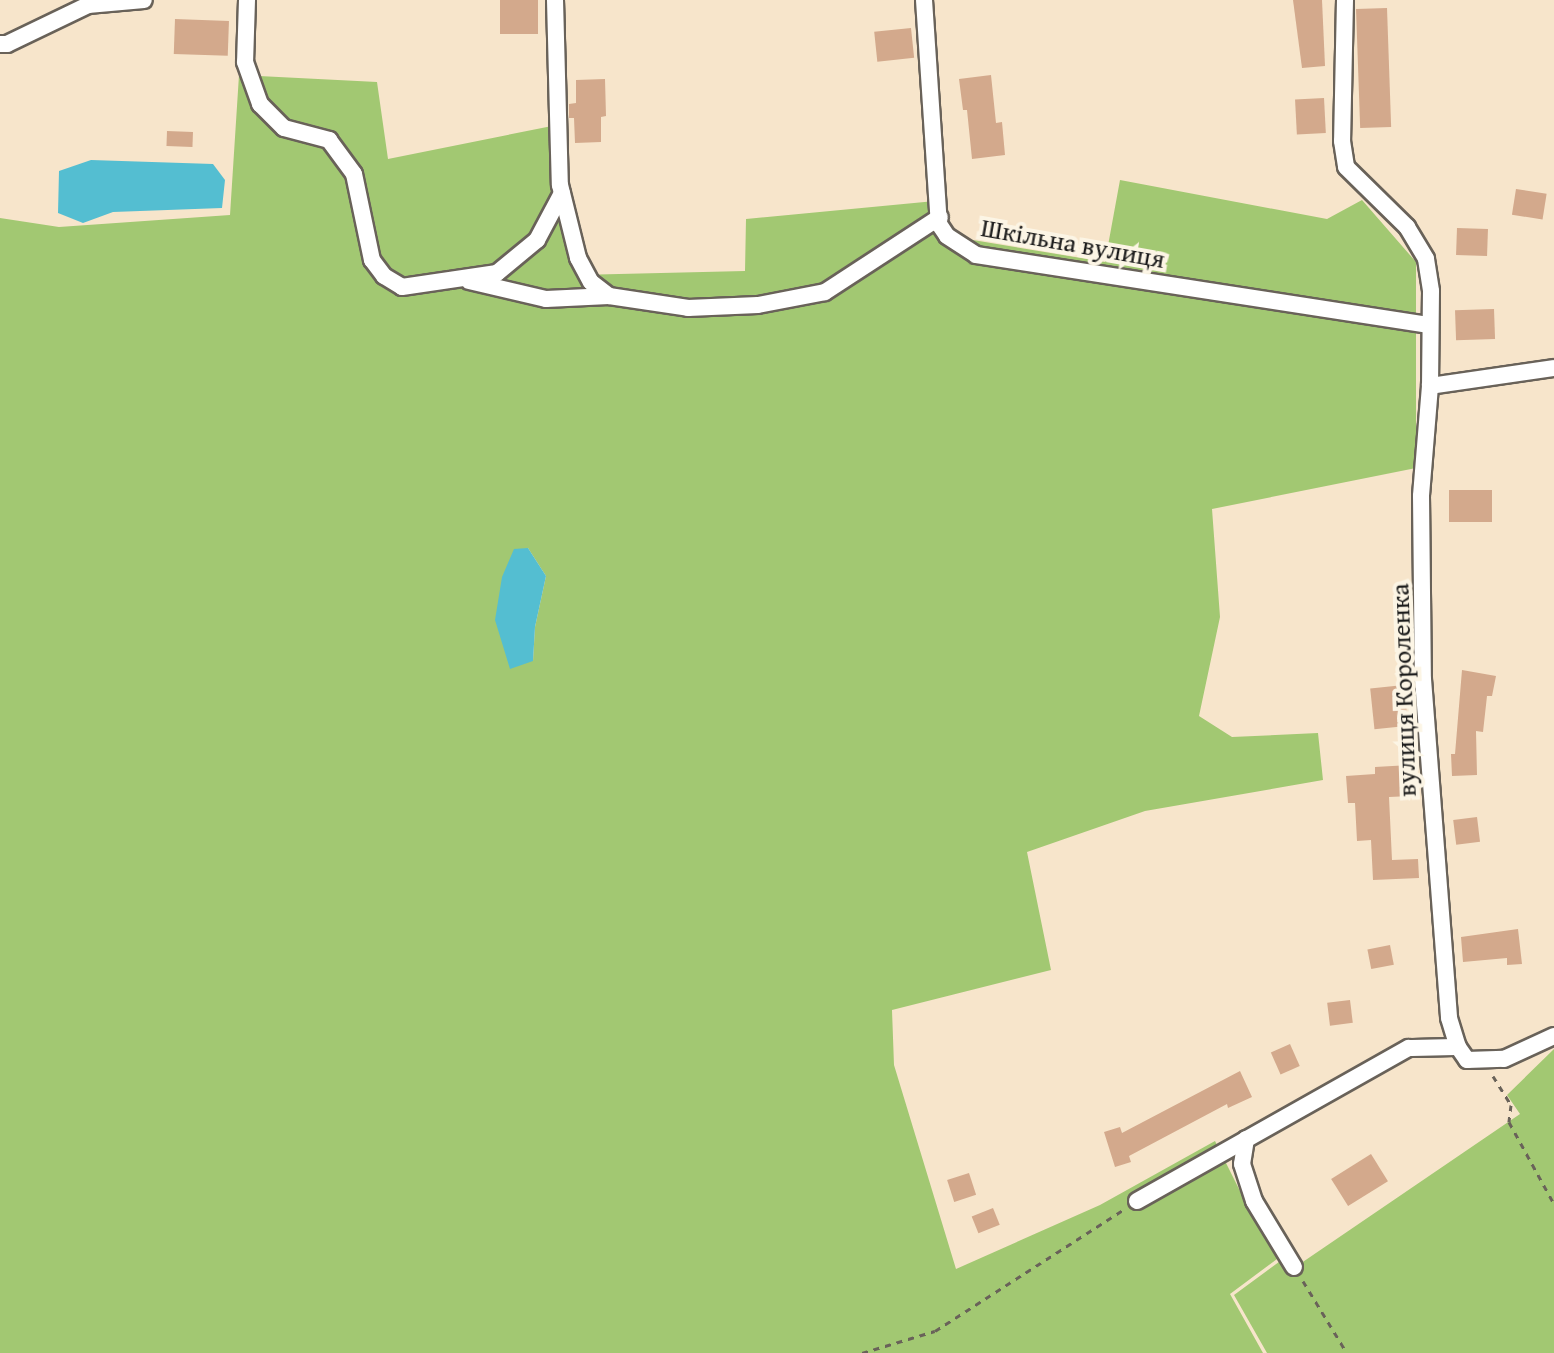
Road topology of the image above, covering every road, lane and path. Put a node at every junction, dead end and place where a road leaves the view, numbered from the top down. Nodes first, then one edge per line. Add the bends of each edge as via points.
1 (144, 0) edge
2 (247, 0) edge
3 (555, 0) edge
4 (924, 0) edge
5 (1345, 0) edge
6 (0, 44) edge
7 (562, 193) junction
8 (940, 217) junction
9 (463, 279) junction
10 (609, 296) junction
11 (1430, 325) junction
12 (1554, 368) edge
13 (1430, 386) junction
14 (1554, 1036) edge
15 (1462, 1053) junction
16 (1246, 1139) junction
17 (1137, 1201) joint
18 (1554, 1204) edge
19 (1294, 1267) joint
20 (862, 1353) edge
21 (1347, 1353) edge

1 - 6 street via 88,5
2 - 9 street via 245,62 260,104 284,128 329,140 354,174 372,260 384,276 402,287
3 - 7 street
4 - 8 street
5 - 11 street, вулиця Короленка via 1346,167 1407,227 1426,259
7 - 9 street via 537,240 497,273
7 - 10 street via 578,258 591,282
8 - 10 street via 825,292 758,305 688,308
8 - 11 street, Шкільна вулиця via 947,236 976,255
9 - 10 street via 546,299
11 - 13 street, вулиця Короленка
12 - 13 street
13 - 15 street, вулиця Короленка via 1421,496 1423,679 1445,981 1449,1018
14 - 15 street via 1504,1059
15 - 16 street via 1409,1048
15 - 18 path via 1490,1070 1511,1105 1509,1122
16 - 17 street
16 - 19 street via 1242,1164 1254,1201
17 - 20 path via 935,1331
19 - 21 path

